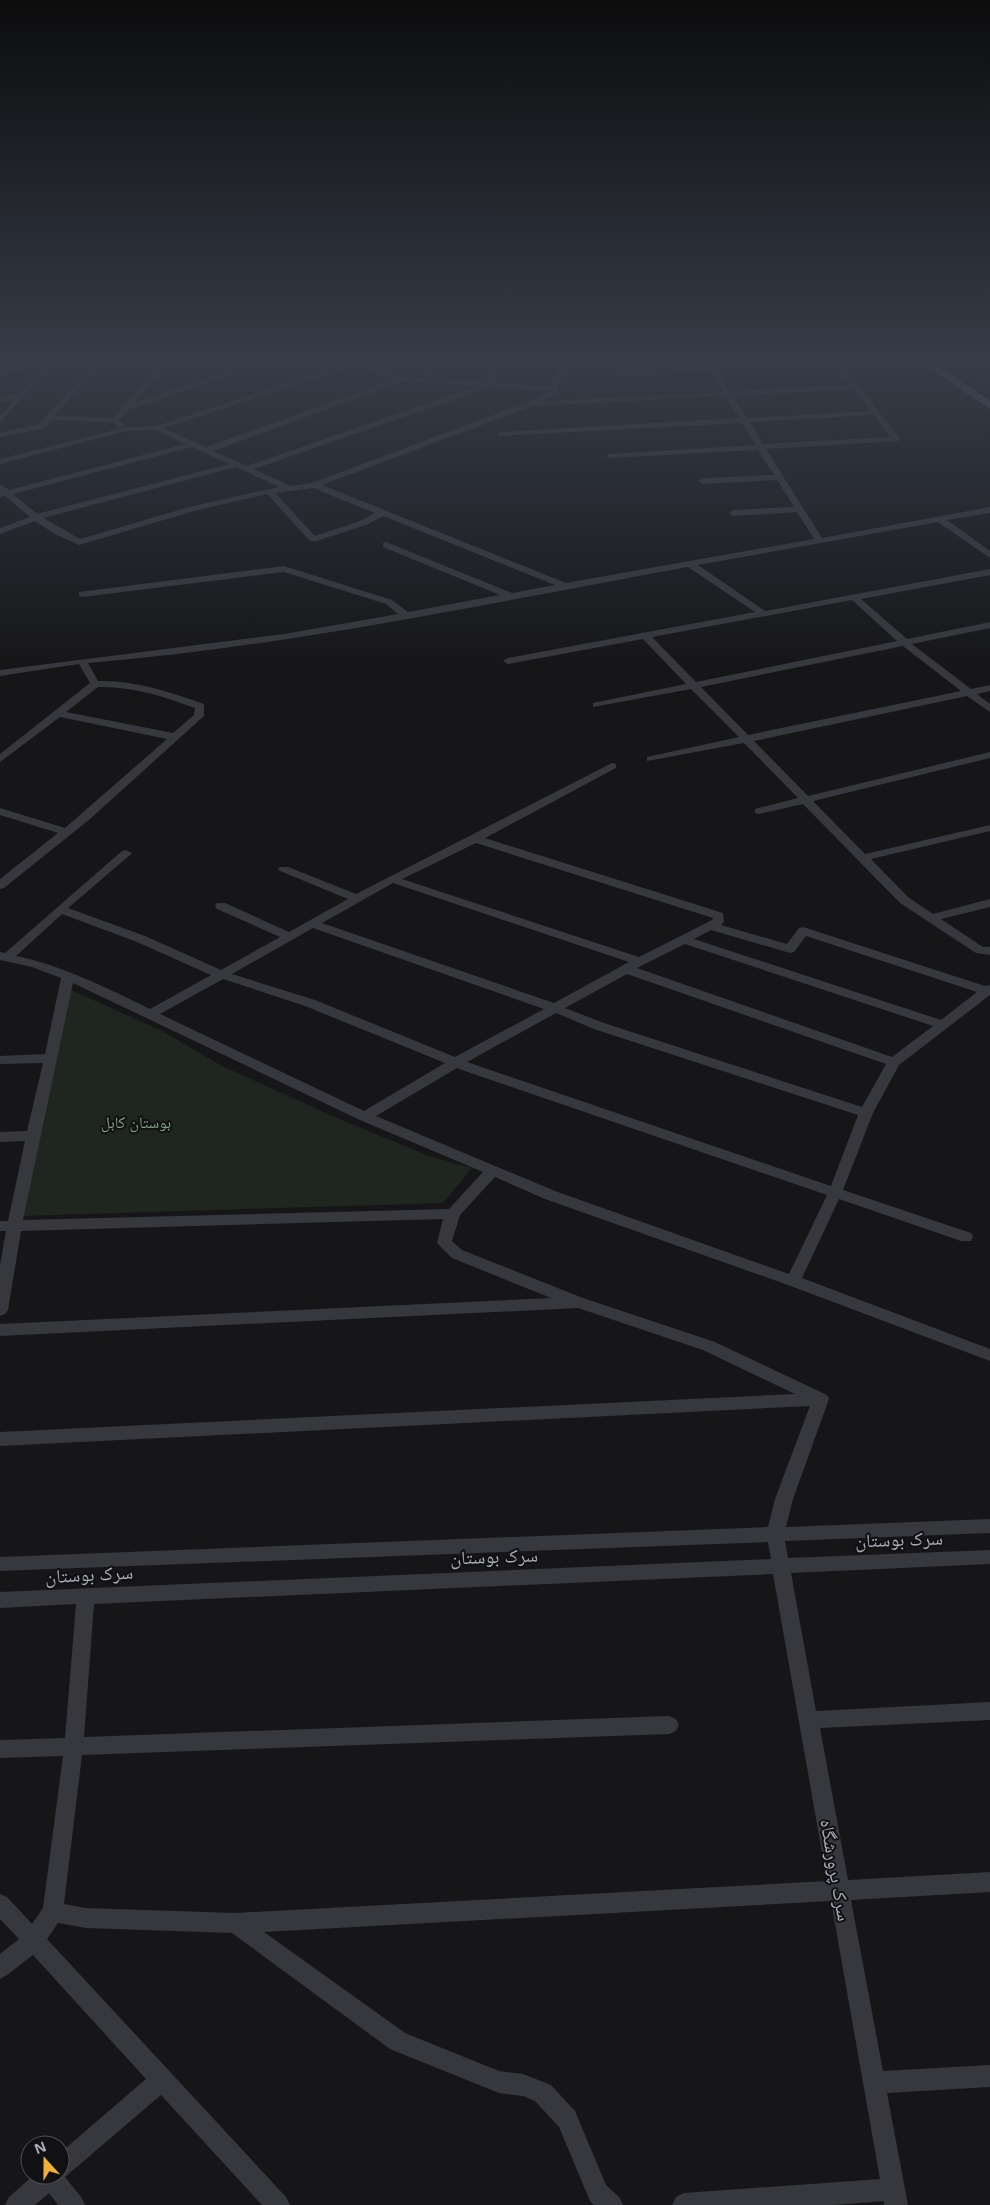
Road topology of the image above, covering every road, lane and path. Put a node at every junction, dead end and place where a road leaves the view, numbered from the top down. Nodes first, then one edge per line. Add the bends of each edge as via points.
1 (122, 462) edge
2 (235, 462) edge
3 (267, 462) edge
4 (375, 462) edge
5 (770, 462) edge
6 (240, 464) junction
7 (249, 468) junction
8 (779, 477) junction
9 (702, 481) dead end
10 (314, 485) junction
11 (288, 488) junction
12 (269, 491) junction
13 (2, 492) edge
14 (799, 509) junction
15 (990, 510) edge
16 (381, 513) junction
17 (733, 513) dead end
18 (37, 517) junction
19 (941, 520) junction
20 (0, 531) edge
21 (820, 542) junction
22 (386, 545) dead end
23 (990, 554) edge
24 (690, 564) junction
25 (990, 572) edge
26 (567, 587) junction
27 (82, 594) dead end
28 (853, 596) junction
29 (513, 598) junction
30 (764, 614) junction
31 (407, 616) junction
32 (990, 625) edge
33 (645, 636) junction
34 (904, 642) junction
35 (82, 661) junction
36 (508, 661) dead end
37 (0, 673) edge
38 (96, 684) junction
39 (693, 686) junction
40 (990, 688) edge
41 (969, 692) junction
42 (597, 704) dead end
43 (990, 709) edge
44 (58, 714) junction
45 (175, 737) junction
46 (746, 740) junction
47 (990, 755) edge
48 (0, 759) edge
49 (651, 759) dead end
50 (612, 766) dead end
51 (806, 800) junction
52 (0, 811) edge
53 (759, 811) dead end
54 (990, 828) edge
55 (66, 832) junction
56 (475, 839) junction
57 (126, 854) dead end
58 (862, 858) junction
59 (284, 869) dead end
60 (392, 879) junction
61 (0, 885) edge
62 (356, 898) junction
63 (990, 903) edge
64 (221, 906) dead end
65 (60, 909) junction
66 (930, 918) junction
67 (312, 924) junction
68 (709, 926) junction
69 (289, 936) junction
70 (682, 940) junction
71 (990, 951) edge
72 (4, 956) edge
73 (640, 962) junction
74 (626, 969) junction
75 (220, 974) junction
76 (68, 977) junction
77 (988, 990) edge
78 (557, 1009) junction
79 (149, 1015) junction
80 (942, 1024) junction
81 (49, 1058) junction
82 (0, 1060) edge
83 (457, 1062) junction
84 (894, 1062) junction
85 (866, 1113) junction
86 (366, 1117) junction
87 (34, 1136) junction
88 (0, 1137) edge
89 (493, 1171) junction
90 (835, 1193) junction
91 (452, 1214) junction
92 (7, 1226) edge
93 (966, 1237) dead end
94 (793, 1281) junction
95 (578, 1302) junction
96 (0, 1310) edge
97 (0, 1330) edge
98 (990, 1355) edge
99 (821, 1399) junction
100 (0, 1439) edge
101 (990, 1526) edge
102 (775, 1534) junction
103 (990, 1557) edge
104 (0, 1564) edge
105 (781, 1565) junction
106 (86, 1595) junction
107 (0, 1600) edge
108 (990, 1710) edge
109 (809, 1720) junction
110 (670, 1725) dead end
111 (74, 1745) junction
112 (0, 1749) edge
113 (990, 1882) edge
114 (839, 1890) junction
115 (0, 1904) edge
116 (53, 1912) junction
117 (235, 1923) junction
118 (33, 1941) junction
119 (0, 1968) edge
120 (990, 2076) edge
121 (163, 2079) junction
122 (874, 2083) junction
123 (70, 2159) edge
124 (40, 2185) edge
125 (61, 2185) edge
126 (895, 2197) edge
127 (17, 2205) edge
128 (73, 2205) edge
129 (278, 2205) edge
130 (611, 2205) edge
131 (684, 2205) edge

1 - 13 street
2 - 6 street
3 - 7 street
4 - 10 street
5 - 8 street
6 - 7 street
6 - 18 street
7 - 11 street
8 - 9 street
8 - 14 street
10 - 11 street
10 - 16 street
11 - 12 street
12 - 16 street via 313,539 363,523
12 - 18 street via 192,509 79,542
13 - 18 street
14 - 17 street
14 - 21 street
15 - 19 street
16 - 26 street
18 - 20 street
19 - 21 street
19 - 23 street
21 - 24 street
22 - 29 street
24 - 26 street
24 - 30 street
25 - 28 street
26 - 29 street
27 - 31 street via 284,569 389,602
28 - 30 street
28 - 34 street
29 - 31 street
30 - 33 street
31 - 35 street via 172,653
32 - 34 street
33 - 36 street
33 - 39 street
34 - 39 street
34 - 41 street
35 - 37 street
35 - 38 street
38 - 44 street
38 - 45 street via 142,690 200,706 199,716
39 - 42 street
39 - 46 street
40 - 41 street
41 - 43 street
41 - 46 street
44 - 45 street
44 - 48 street
45 - 55 street
46 - 49 street
46 - 51 street
47 - 51 street
50 - 56 street
51 - 53 street
51 - 58 street
52 - 55 street
54 - 58 street
55 - 61 street
56 - 60 street
56 - 68 street via 719,916 718,922
57 - 65 street
58 - 66 street via 904,900
59 - 62 street
60 - 62 street
60 - 73 street
62 - 67 street
63 - 66 street
64 - 69 street
65 - 72 street
65 - 75 street via 141,939
66 - 71 street via 980,950
67 - 69 street
67 - 78 street
68 - 70 street
68 - 77 street via 790,950 803,931
69 - 75 street
70 - 73 street
70 - 80 street
72 - 76 street
73 - 74 street
74 - 78 street
74 - 84 street
75 - 79 street
75 - 83 street via 310,1003
76 - 79 street
76 - 81 street
77 - 80 street
78 - 83 street
78 - 85 street via 599,1026
79 - 86 street
80 - 84 street
81 - 82 street
81 - 87 street
83 - 86 street
83 - 90 street
84 - 85 street
85 - 90 street
86 - 89 street
87 - 88 street
87 - 92 street
89 - 91 street
89 - 94 street via 550,1195
90 - 93 street
90 - 94 street
91 - 92 street
91 - 95 street via 444,1230 444,1243 457,1254
92 - 96 street
94 - 98 street
95 - 97 street
95 - 99 street via 709,1346
99 - 100 street
99 - 102 street via 784,1499
101 - 102 street, سرک بوستان
102 - 104 street, سرک بوستان
102 - 105 street, سرک پرورشگاه
103 - 105 street, سرک بوستان
105 - 106 street, سرک بوستان
105 - 109 street, سرک پرورشگاه
106 - 107 street, سرک بوستان
106 - 111 street
108 - 109 street
109 - 114 street, سرک پرورشگاه
110 - 111 street
111 - 112 street
111 - 116 street
113 - 114 street
114 - 117 street
114 - 122 street, سرک پرورشگاه
115 - 118 street
116 - 117 street via 86,1918
116 - 118 street
117 - 130 street via 398,2041 499,2082 523,2085 543,2093 567,2119 598,2193
118 - 119 street
118 - 121 street
120 - 122 street
121 - 123 street
121 - 129 street
122 - 126 street, سرک پرورشگاه
124 - 127 street
125 - 128 street
126 - 131 street

